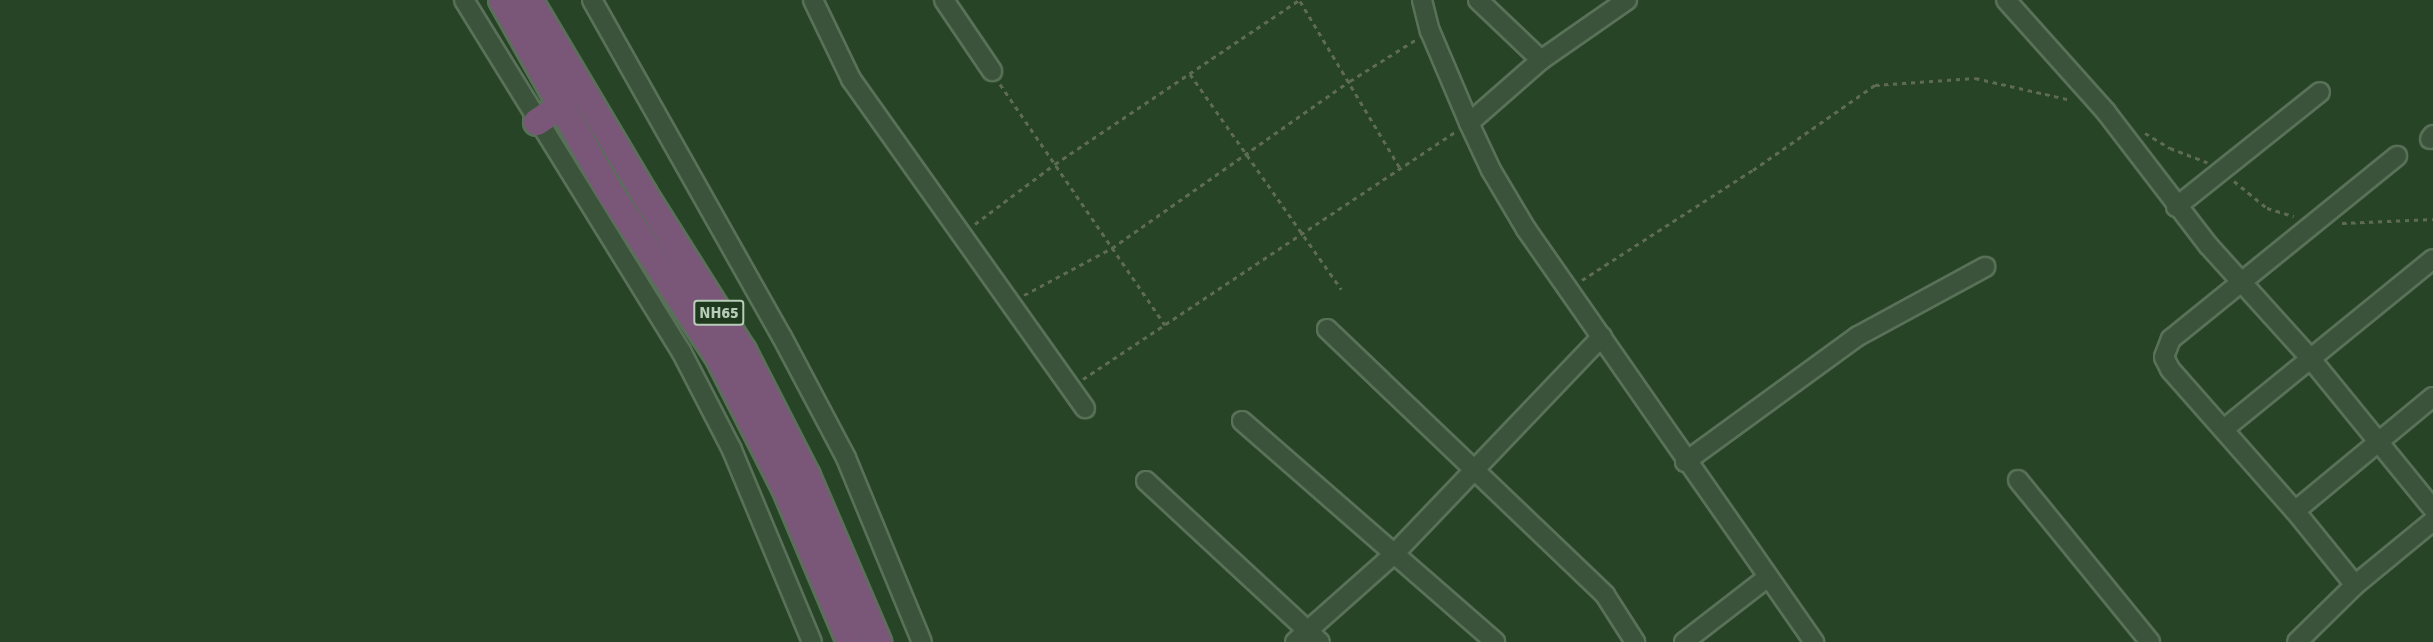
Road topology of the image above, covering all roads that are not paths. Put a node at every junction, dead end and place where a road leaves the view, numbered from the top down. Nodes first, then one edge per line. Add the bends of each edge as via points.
1 (464, 0) edge
2 (502, 0) edge
3 (529, 0) edge
4 (592, 0) edge
5 (813, 0) edge
6 (944, 0) edge
7 (1422, 0) edge
8 (1478, 0) edge
9 (1627, 0) edge
10 (2006, 0) edge
11 (1541, 60) junction
12 (992, 71) road end
13 (2320, 92) dead end
14 (562, 105) junction
15 (537, 122) junction
16 (1469, 123) junction
17 (2397, 156) dead end
18 (2176, 207) junction
19 (2433, 259) edge
20 (1985, 267) dead end
21 (2244, 281) junction
22 (1327, 329) dead end
23 (1602, 336) junction
24 (2310, 358) junction
25 (2433, 397) edge
26 (1085, 408) dead end
27 (1242, 421) dead end
28 (2224, 429) junction
29 (2378, 442) junction
30 (1685, 462) junction
31 (1476, 468) junction
32 (2018, 480) dead end
33 (1146, 481) dead end
34 (2433, 509) edge
35 (2295, 511) junction
36 (2433, 522) edge
37 (1394, 554) junction
38 (1768, 577) junction
39 (2355, 585) junction
40 (1308, 638) edge
41 (812, 642) edge
42 (850, 642) edge
43 (878, 642) edge
44 (922, 642) edge
45 (1495, 642) edge
46 (1635, 642) edge
47 (1684, 642) edge
48 (1814, 642) edge
49 (2150, 642) edge
50 (2296, 642) edge

1 - 15 street
2 - 14 highway, NH65
3 - 43 highway, NH65 via 743,351 807,476
4 - 44 street via 782,337 840,448
5 - 26 street via 851,79
6 - 12 street
7 - 16 street via 1430,31
8 - 11 street
9 - 11 street
10 - 18 street via 2106,112
11 - 16 street
13 - 18 street
14 - 15 highway
14 - 42 highway, NH65 via 611,194 719,358 785,488
15 - 41 street via 681,351 732,450
16 - 23 street via 1491,170
17 - 21 street
18 - 21 street
19 - 24 street
20 - 30 street via 1858,336
21 - 24 street
21 - 28 street via 2171,339 2164,357 2170,369
22 - 31 street
23 - 30 street
23 - 31 street
24 - 28 street
24 - 29 street
25 - 29 street
27 - 37 street
28 - 35 street
29 - 34 street
29 - 35 street
30 - 38 street
31 - 37 street
31 - 46 street via 1605,595
32 - 49 street
33 - 40 street
35 - 39 street
36 - 39 street
37 - 40 street
37 - 45 street
38 - 47 street
38 - 48 street
39 - 50 street

